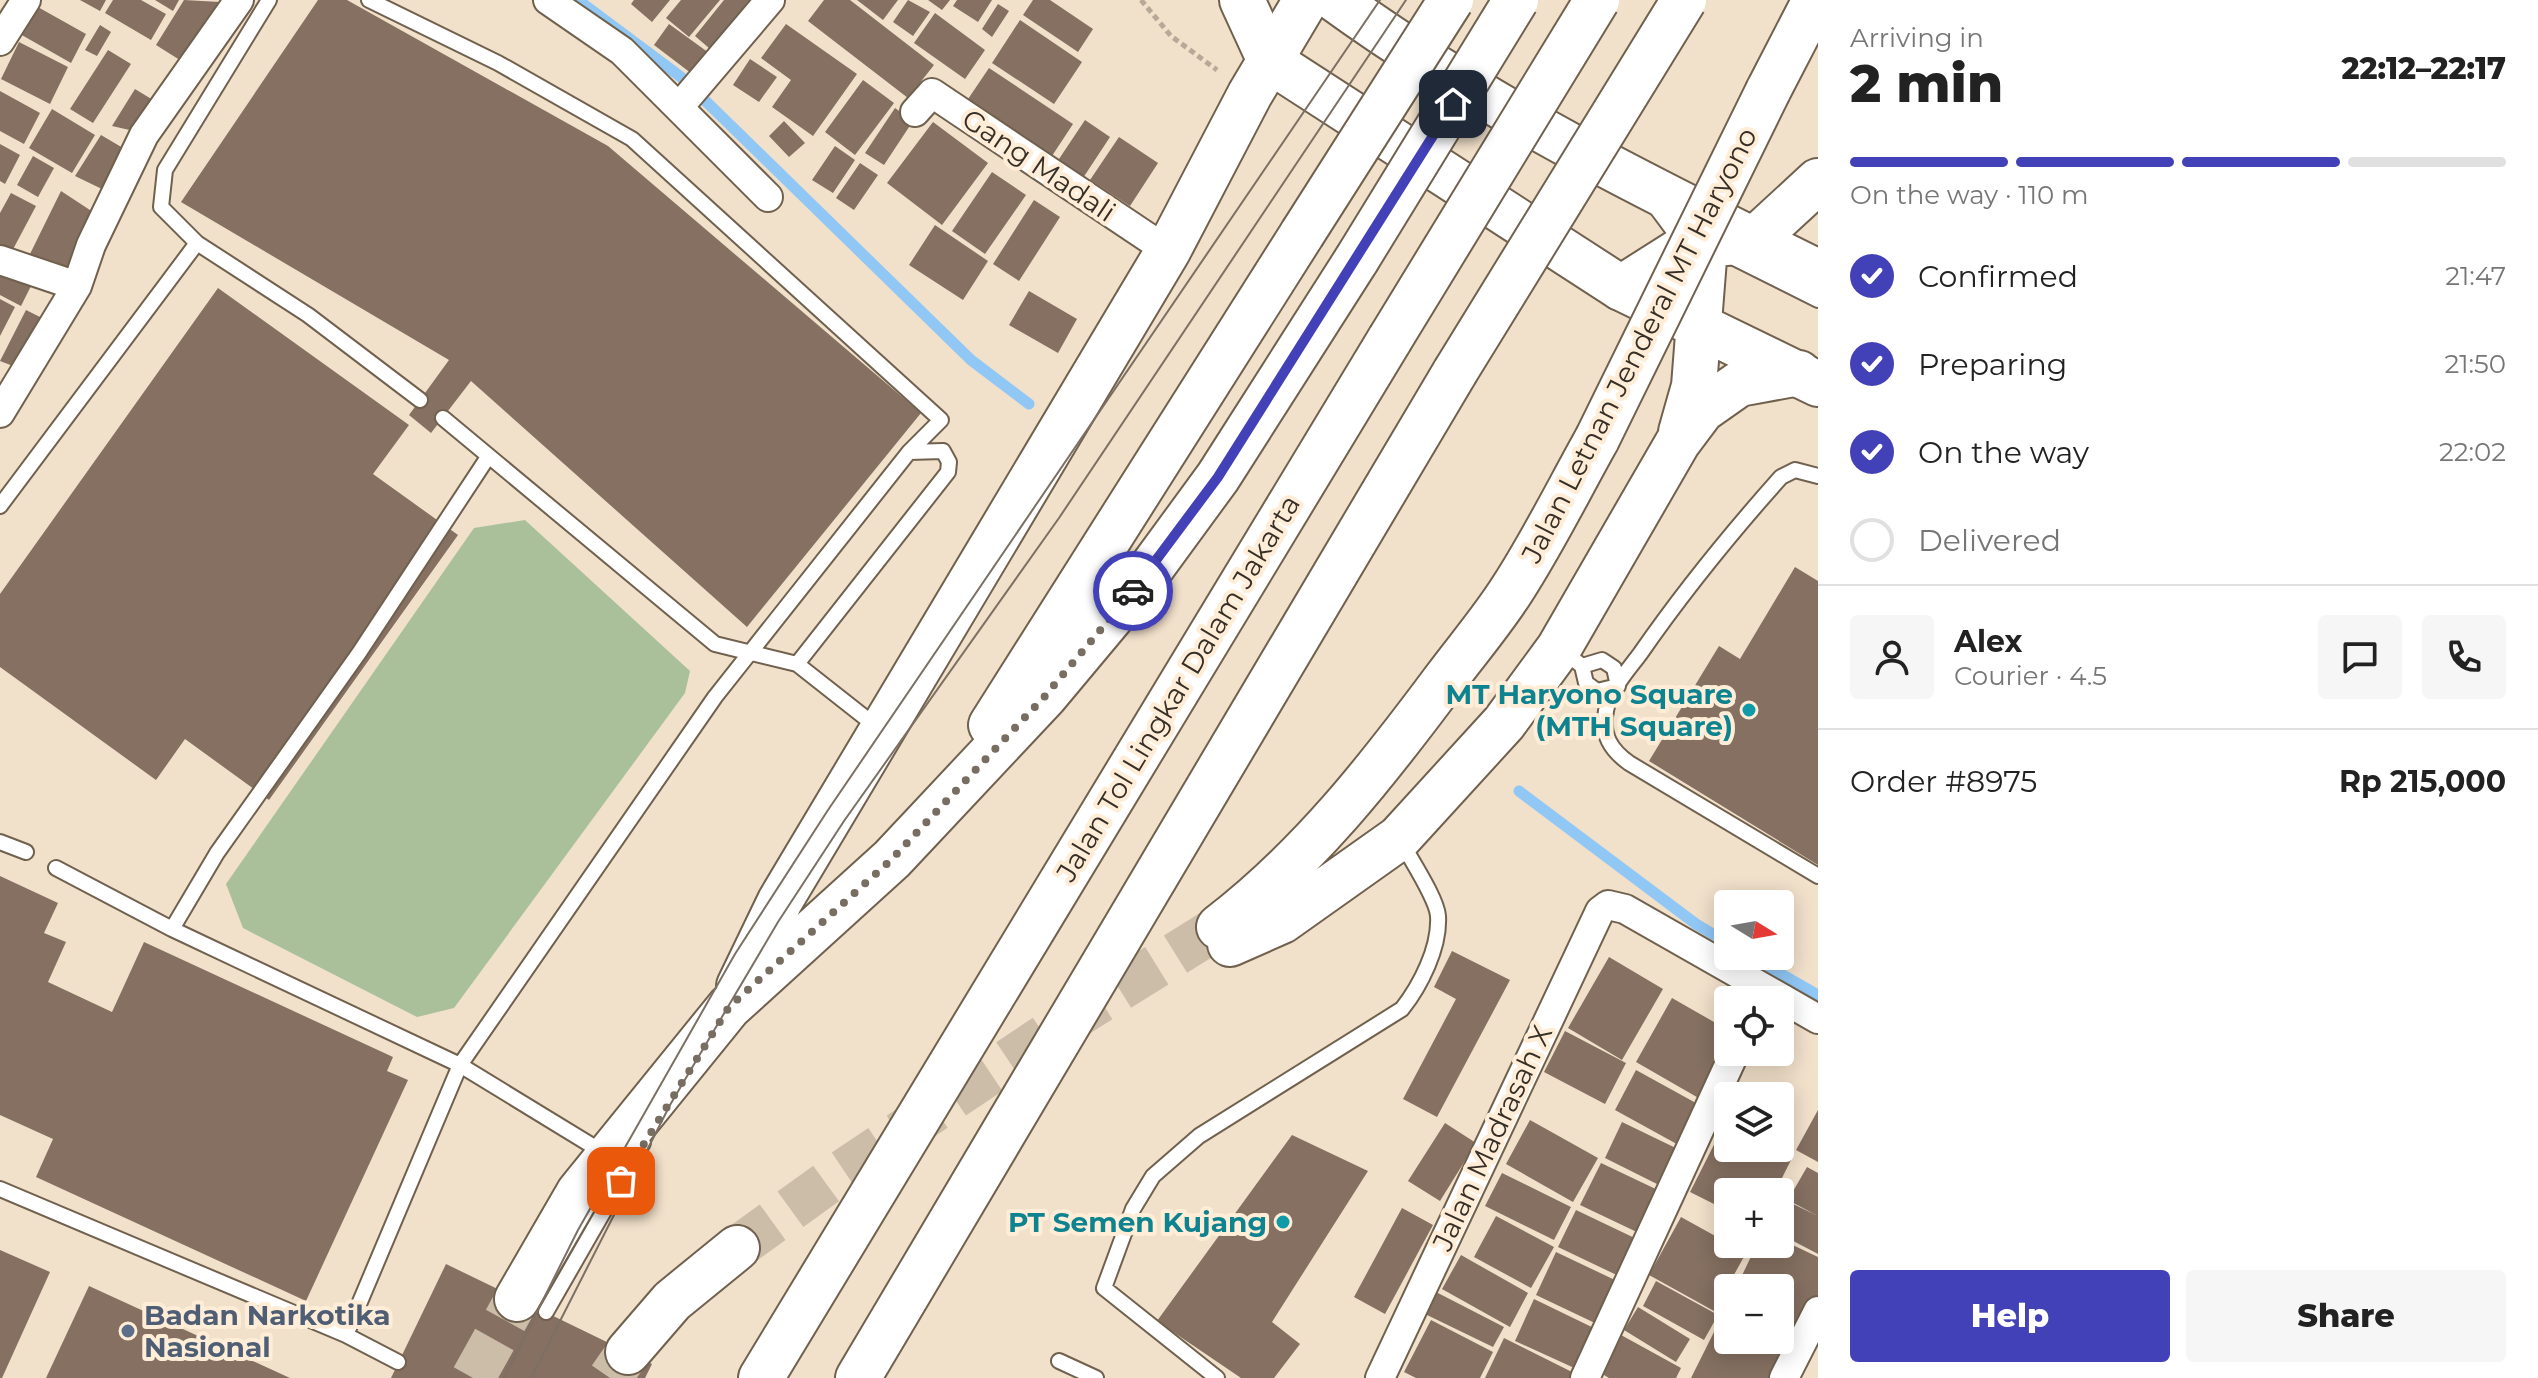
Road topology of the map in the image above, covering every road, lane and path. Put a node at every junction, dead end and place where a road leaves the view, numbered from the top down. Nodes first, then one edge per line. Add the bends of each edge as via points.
1 (26, 0) edge
2 (239, 0) edge
3 (269, 0) edge
4 (369, 0) edge
5 (548, 0) edge
6 (770, 0) edge
7 (1141, 0) edge
8 (1242, 0) edge
9 (1306, 0) edge
10 (1336, 0) edge
11 (1451, 0) edge
12 (1516, 0) edge
13 (1597, 0) edge
14 (1684, 0) edge
15 (1815, 0) edge
16 (0, 41) edge
17 (1260, 78) junction
18 (691, 93) dead end
19 (915, 112) dead end
20 (1818, 181) edge
21 (768, 197) dead end
22 (1667, 197) junction
23 (1754, 240) junction
24 (197, 243) junction
25 (1702, 244) junction
26 (1168, 251) junction
27 (0, 260) edge
28 (1818, 272) edge
29 (77, 286) junction
30 (1621, 288) junction
31 (1818, 300) edge
32 (1700, 328) junction
33 (1812, 376) edge
34 (420, 400) dead end
35 (0, 413) edge
36 (443, 418) dead end
37 (1678, 442) junction
38 (909, 452) junction
39 (488, 457) junction
40 (1818, 476) edge
41 (0, 506) edge
42 (749, 652) junction
43 (1570, 657) junction
44 (797, 664) junction
45 (1618, 686) junction
46 (883, 731) junction
47 (936, 811) junction
48 (1399, 838) junction
49 (0, 842) edge
50 (26, 852) dead end
51 (56, 868) dead end
52 (1818, 876) edge
53 (172, 929) junction
54 (1747, 986) edge
55 (729, 1007) junction
56 (1794, 1009) edge
57 (1818, 1019) edge
58 (460, 1065) junction
59 (1729, 1066) edge
60 (608, 1156) junction
61 (0, 1189) edge
62 (737, 1248) tunnel mouth
63 (531, 1305) joint
64 (1818, 1311) edge
65 (346, 1335) junction
66 (621, 1349) tunnel mouth
67 (1059, 1361) dead end
68 (398, 1362) dead end
69 (1383, 1377) edge
70 (761, 1378) edge
71 (858, 1378) edge
72 (1096, 1378) edge
73 (1217, 1378) edge
74 (1585, 1378) edge
75 (1784, 1378) edge

1 - 16 street
2 - 29 street via 144,135
3 - 24 lane via 165,170 161,207
4 - 38 lane via 498,63 632,139 941,420
5 - 21 street via 622,51
6 - 18 street
7 - 17 path via 1171,36
8 - 17 main road
9 - 17 main road
10 - 22 main road via 1458,81
11 - 47 main road, bridge
12 - 47 main road, bridge via 1218,477 1147,574 1045,696
13 - 70 main road, Jalan Tol Lingkar Dalam Jakarta, bridge
14 - 71 main road, bridge via 1455,372
15 - 48 main road, Jalan Letnan Jenderal MT Haryono, bridge via 1597,439 1513,589 1344,810 1225,936 1282,921
17 - 26 main road
17 - 30 main road
19 - 26 street, Gang Madali via 932,93
20 - 23 main road
22 - 23 main road
22 - 25 main road
23 - 25 main road
23 - 28 main road
24 - 34 lane via 308,315
24 - 41 lane
25 - 30 main road via 1684,248
25 - 31 lane
25 - 32 main road
26 - 46 main road
27 - 29 street
29 - 35 street
30 - 32 main road
32 - 33 main road
32 - 37 main road via 1694,386
33 - 37 main road via 1739,384 1702,410
36 - 39 lane
37 - 43 main road
38 - 42 lane
38 - 44 lane via 943,451 948,472
39 - 42 lane via 715,644
39 - 53 lane via 359,653 217,853
40 - 45 lane via 1795,470 1781,477 1683,593
42 - 44 lane
42 - 58 lane
43 - 45 lane via 1602,660 1614,668
43 - 45 lane via 1597,691
43 - 48 main road
44 - 46 lane
45 - 52 lane via 1606,709 1605,730 1612,750
46 - 55 main road via 780,901
47 - 55 main road via 892,859
48 - 73 lane via 1439,914 1418,989 1402,1009 1199,1136 1153,1176 1111,1263 1104,1288
49 - 50 lane
51 - 53 lane
53 - 58 lane
54 - 69 street, Jalan Madrasah X via 1625,909 1608,905 1593,919
55 - 60 main road
55 - 63 lane
56 - 57 street
58 - 60 lane
58 - 65 lane
59 - 74 street
60 - 63 main road via 579,1192
61 - 65 lane
62 - 66 main road
64 - 75 street
65 - 68 lane
67 - 72 lane

